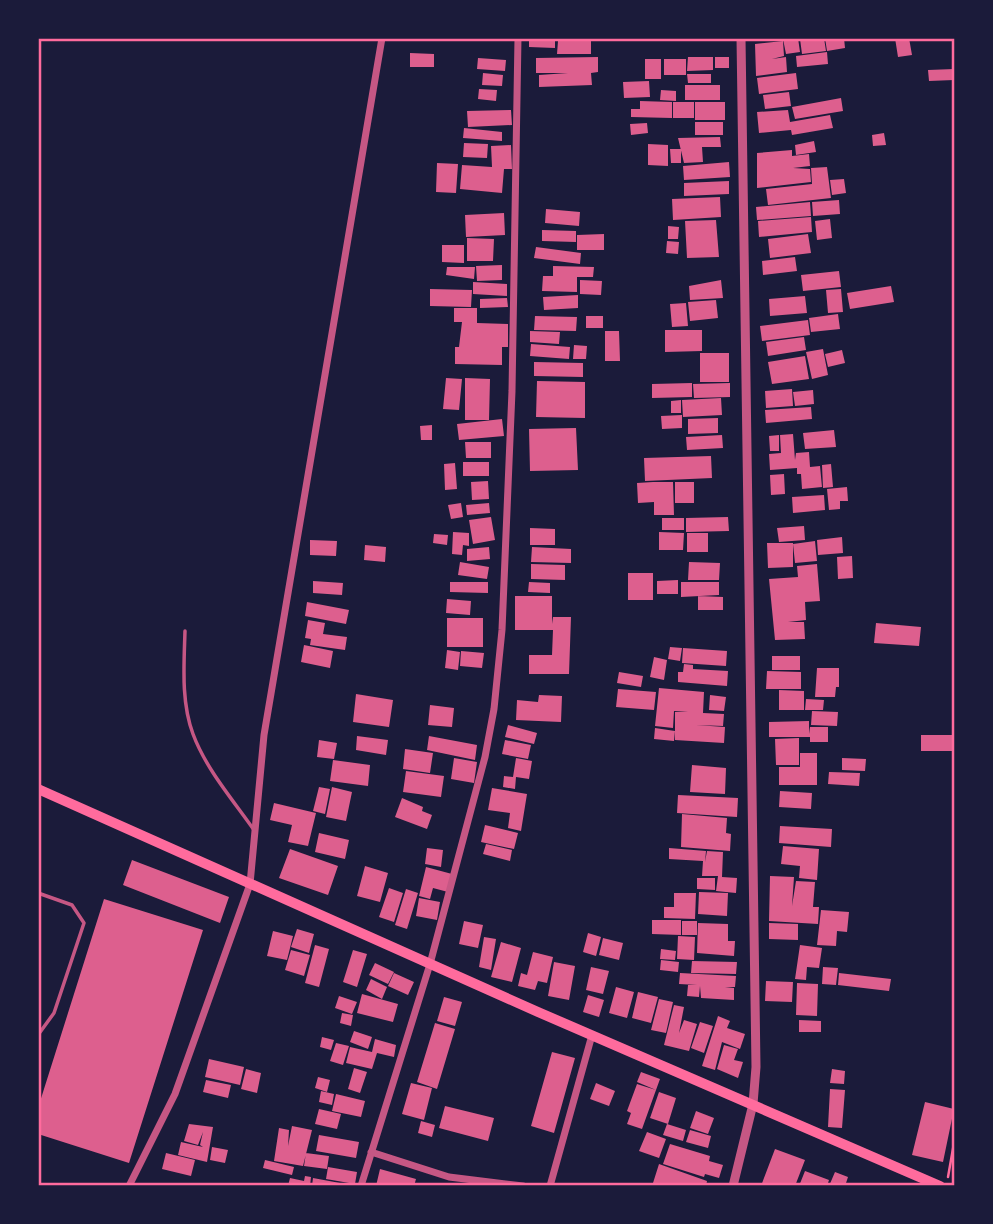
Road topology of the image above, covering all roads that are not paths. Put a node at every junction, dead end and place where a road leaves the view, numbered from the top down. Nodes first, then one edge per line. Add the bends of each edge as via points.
1 (382, 38) edge
2 (518, 38) edge
3 (741, 38) edge
4 (185, 631) dead end
5 (38, 789) edge
6 (256, 832) junction
7 (250, 884) junction
8 (38, 894) edge
9 (430, 964) junction
10 (38, 1035) edge
11 (592, 1035) junction
12 (753, 1104) junction
13 (371, 1153) junction
14 (129, 1185) edge
15 (361, 1185) edge
16 (523, 1185) edge
17 (550, 1185) edge
18 (733, 1185) edge
19 (940, 1185) edge

1 - 6 street via 264,735
2 - 9 street via 512,391 500,643 485,758
3 - 12 street
4 - 6 lane via 183,678 192,732 201,753
5 - 7 main road
6 - 7 street
7 - 9 main road
7 - 14 street via 175,1094
8 - 10 lane via 72,905 84,923 54,1013
9 - 11 main road
9 - 13 street
11 - 12 main road
11 - 17 street
12 - 18 street
12 - 19 main road
13 - 15 street
13 - 16 street via 449,1177

